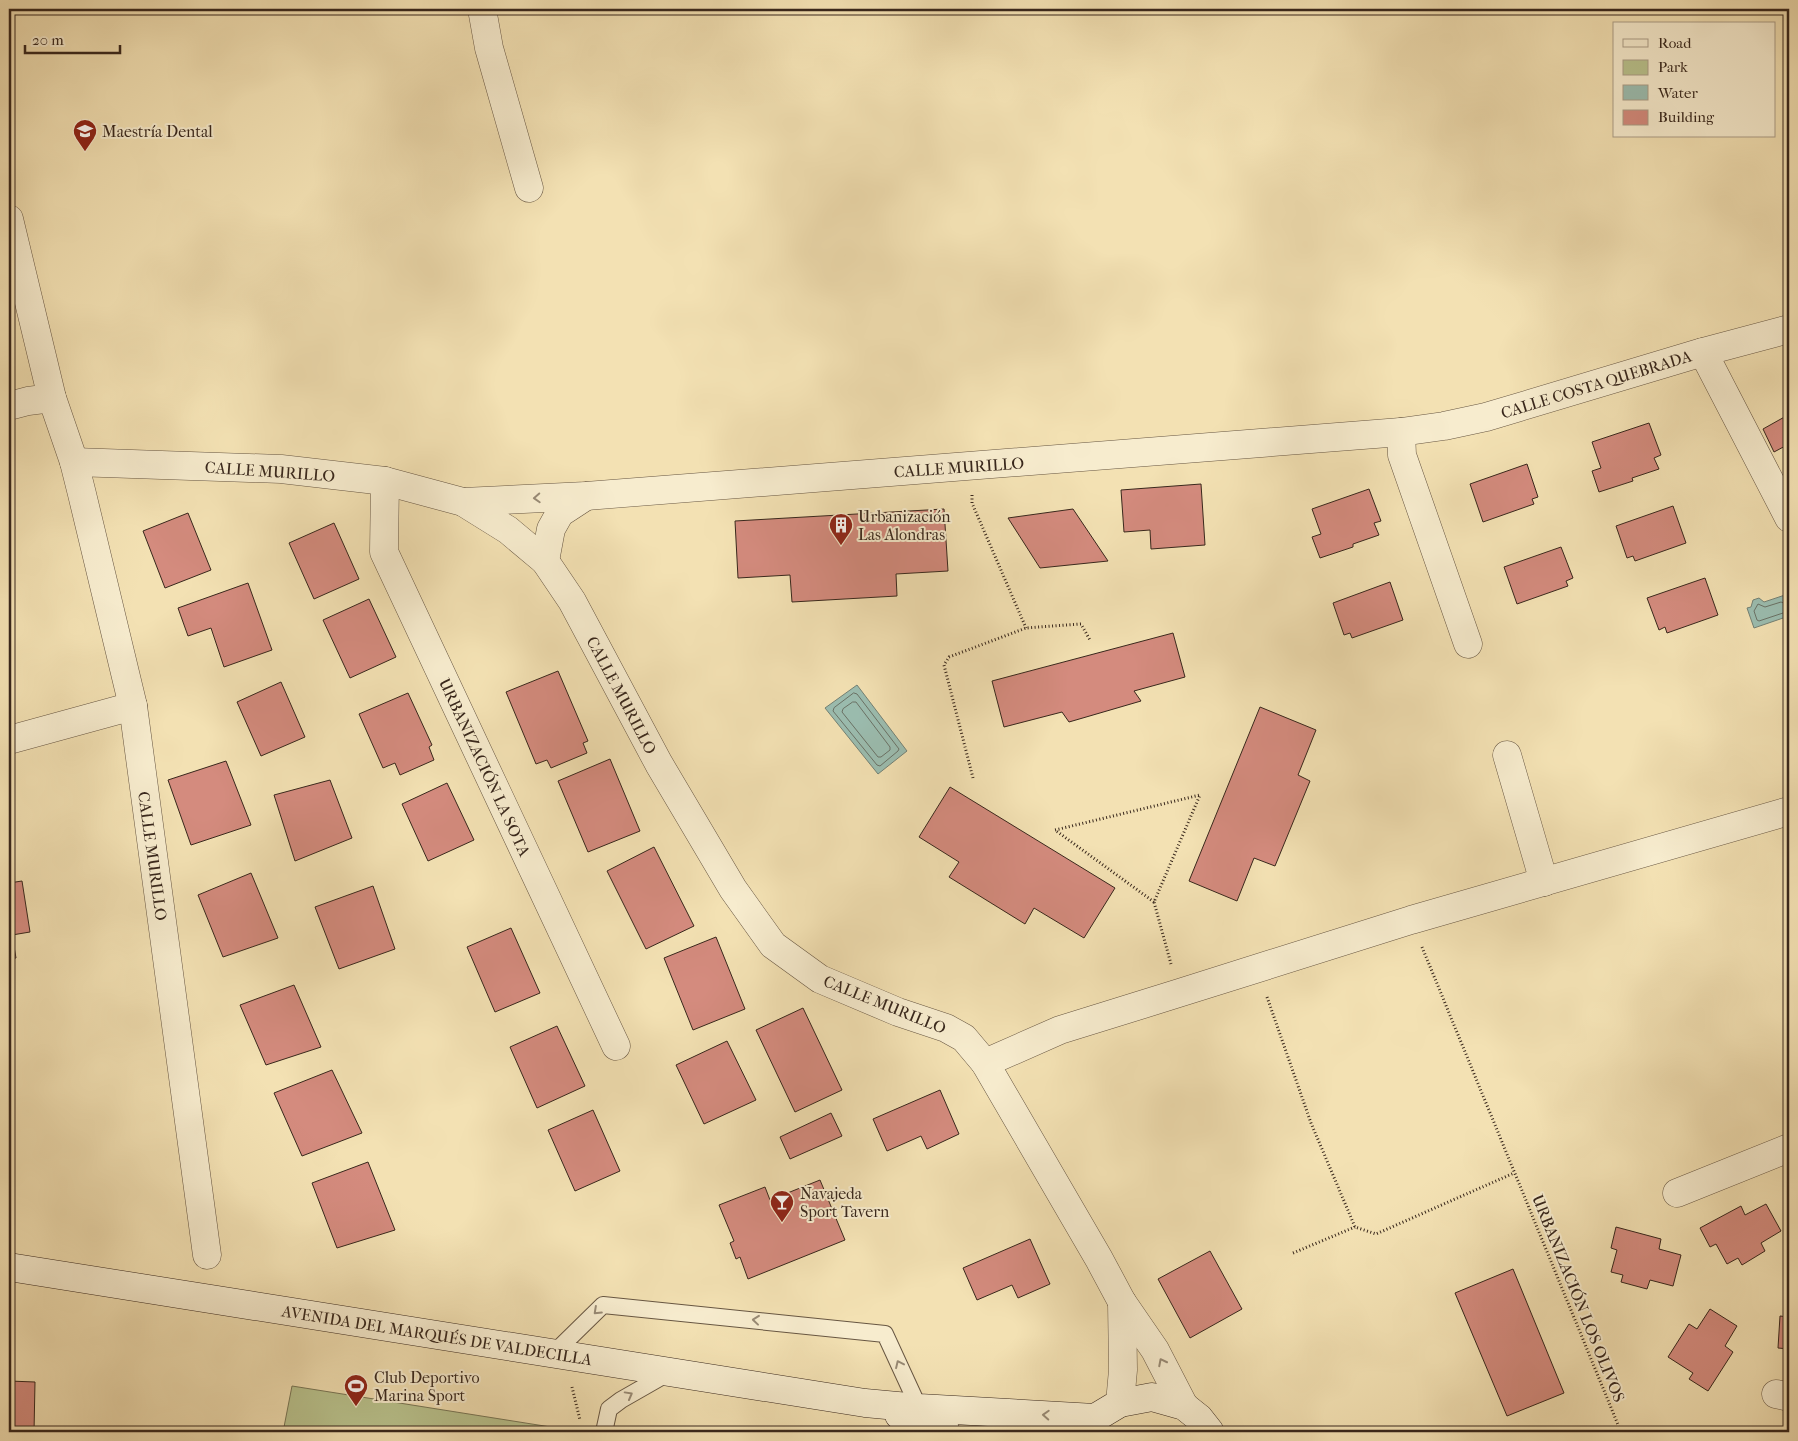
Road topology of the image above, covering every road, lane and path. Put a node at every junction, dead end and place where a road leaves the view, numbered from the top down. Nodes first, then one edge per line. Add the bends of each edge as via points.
1 (482, 9) edge
2 (529, 188) dead end
3 (9, 220) edge
4 (1789, 329) edge
5 (1703, 352) junction
6 (52, 398) junction
7 (9, 406) edge
8 (1400, 432) junction
9 (1242, 445) joint
10 (74, 462) junction
11 (971, 466) junction
12 (385, 481) junction
13 (586, 496) junction
14 (463, 502) junction
15 (1789, 518) edge
16 (545, 561) junction
17 (1026, 628) junction
18 (1090, 640) dead end
19 (1468, 644) dead end
20 (133, 706) junction
21 (9, 740) edge
22 (1507, 755) dead end
23 (973, 778) dead end
24 (1789, 811) edge
25 (1544, 882) junction
26 (1154, 902) junction
27 (1411, 920) junction
28 (1258, 968) junction
29 (1179, 993) junction
30 (616, 1046) dead end
31 (986, 1063) junction
32 (1789, 1148) edge
33 (1514, 1174) junction
34 (1677, 1193) dead end
35 (1355, 1227) junction
36 (1293, 1253) dead end
37 (207, 1255) dead end
38 (9, 1267) edge
39 (1122, 1302) junction
40 (558, 1355) junction
41 (672, 1371) junction
42 (864, 1403) junction
43 (1120, 1403) junction
44 (1184, 1406) junction
45 (919, 1408) junction
46 (1088, 1425) edge
47 (582, 1429) dead end
48 (604, 1432) edge
49 (946, 1432) edge
50 (1210, 1432) edge
51 (1621, 1432) edge

1 - 2 street via 489,48
3 - 6 street, CALLE MURILLO
4 - 5 street, CALLE COSTA QUEBRADA
5 - 8 street, CALLE COSTA QUEBRADA via 1486,418
5 - 15 street
6 - 7 street
6 - 10 street, CALLE MURILLO
8 - 9 street, CALLE COSTA QUEBRADA
8 - 19 street via 1402,455
9 - 11 street, CALLE MURILLO
10 - 12 street, CALLE MURILLO via 281,469
10 - 20 street, CALLE MURILLO
11 - 13 street, CALLE MURILLO
11 - 17 path via 972,503
12 - 14 street, CALLE MURILLO
12 - 30 street, URBANIZACIÓN LA SOTA via 384,552
13 -> 14 street, CALLE MURILLO
13 - 16 street, CALLE MURILLO via 560,513 551,529
14 - 16 street, CALLE MURILLO via 508,530
16 - 31 street, CALLE MURILLO via 572,601 659,764 733,889 773,945 820,979 946,1028 964,1038
17 - 18 path via 1082,624
17 - 23 path via 949,657 944,665
20 - 21 street
20 - 37 street, CALLE MURILLO
22 - 25 street
24 - 25 street
25 - 27 street
26 - 26 path via 1139,891 1055,830 1200,796
26 - 29 path
27 - 28 street
27 - 33 path, URBANIZACIÓN LOS OLIVOS
28 - 29 street
28 - 35 path via 1311,1123
29 - 31 street via 1060,1030
31 - 39 street, CALLE MURILLO
32 - 34 street
33 - 35 path via 1376,1234
33 - 51 path, URBANIZACIÓN LOS OLIVOS
35 - 36 path
38 - 40 street, AVENIDA DEL MARQUÉS DE VALDECILLA
39 - 43 street
44 -> 39 street, CALLE MURILLO via 1155,1350
40 - 41 street, AVENIDA DEL MARQUÉS DE VALDECILLA
45 -> 40 lane via 885,1334 603,1305
40 - 47 path
41 - 42 street, AVENIDA DEL MARQUÉS DE VALDECILLA
48 -> 41 lane via 609,1409
42 - 45 street, AVENIDA DEL MARQUÉS DE VALDECILLA
42 - 49 street, AVENIDA DEL MARQUÉS DE VALDECILLA
43 - 44 street via 1152,1397
43 - 46 street
44 - 50 street
46 -> 45 street, AVENIDA DEL MARQUÉS DE VALDECILLA

